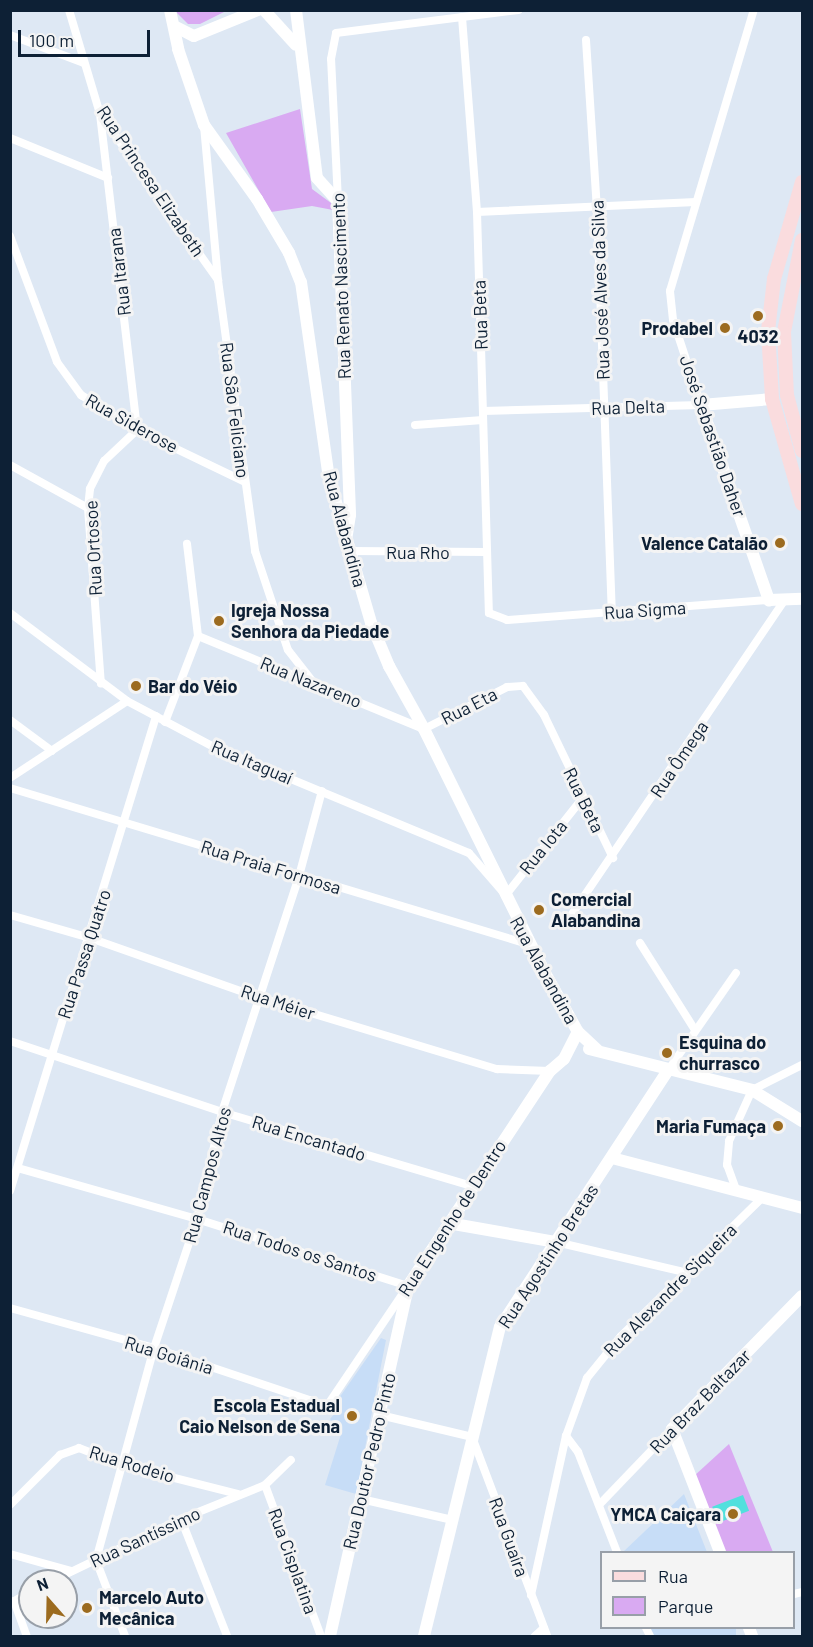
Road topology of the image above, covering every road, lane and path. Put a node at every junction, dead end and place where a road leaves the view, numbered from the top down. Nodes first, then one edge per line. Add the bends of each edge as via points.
1 (69, 10) edge
2 (170, 10) edge
3 (237, 10) edge
4 (258, 10) edge
5 (264, 10) edge
6 (296, 10) edge
7 (754, 10) edge
8 (518, 11) edge
9 (462, 17) junction
10 (223, 23) junction
11 (176, 27) junction
12 (10, 35) edge
13 (586, 40) dead end
14 (298, 48) junction
15 (84, 63) junction
16 (100, 114) junction
17 (204, 125) junction
18 (10, 138) edge
19 (108, 178) junction
20 (802, 182) edge
21 (338, 201) junction
22 (696, 202) junction
23 (597, 208) junction
24 (477, 212) junction
25 (10, 236) edge
26 (802, 240) edge
27 (218, 280) junction
28 (772, 399) junction
29 (701, 405) junction
30 (605, 408) junction
31 (483, 415) junction
32 (416, 425) dead end
33 (137, 430) junction
34 (802, 451) edge
35 (10, 465) edge
36 (243, 481) junction
37 (802, 504) edge
38 (88, 508) junction
39 (187, 544) dead end
40 (348, 545) junction
41 (487, 552) junction
42 (785, 599) junction
43 (802, 599) edge
44 (769, 600) junction
45 (612, 612) junction
46 (10, 613) edge
47 (489, 613) joint
48 (198, 636) junction
49 (312, 682) junction
50 (101, 684) junction
51 (516, 685) joint
52 (127, 701) junction
53 (156, 716) junction
54 (10, 720) edge
55 (165, 722) junction
56 (424, 729) junction
57 (52, 750) junction
58 (10, 778) edge
59 (10, 788) edge
60 (322, 791) junction
61 (582, 799) junction
62 (125, 823) junction
63 (613, 858) junction
64 (299, 876) junction
65 (503, 894) junction
66 (10, 915) edge
67 (570, 916) dead end
68 (90, 938) junction
69 (640, 943) dead end
70 (531, 945) junction
71 (733, 976) dead end
72 (258, 997) junction
73 (695, 1030) junction
74 (578, 1032) junction
75 (10, 1041) edge
76 (570, 1049) junction
77 (597, 1050) junction
78 (52, 1053) junction
79 (802, 1065) edge
80 (669, 1070) junction
81 (550, 1071) junction
82 (752, 1090) junction
83 (222, 1112) junction
84 (802, 1121) edge
85 (612, 1158) junction
86 (18, 1168) junction
87 (472, 1186) junction
88 (10, 1191) edge
89 (737, 1192) junction
90 (761, 1199) junction
91 (802, 1208) edge
92 (197, 1219) junction
93 (448, 1223) junction
94 (556, 1242) junction
95 (684, 1272) junction
96 (408, 1286) junction
97 (802, 1296) edge
98 (10, 1308) edge
99 (154, 1348) junction
100 (327, 1406) joint
101 (380, 1416) junction
102 (672, 1429) junction
103 (566, 1436) junction
104 (472, 1437) junction
105 (291, 1460) dead end
106 (123, 1465) junction
107 (265, 1485) junction
108 (239, 1494) junction
109 (361, 1499) junction
110 (10, 1505) edge
111 (599, 1505) junction
112 (181, 1519) junction
113 (453, 1520) junction
114 (617, 1551) edge
115 (720, 1551) edge
116 (10, 1554) edge
117 (96, 1560) junction
118 (64, 1569) edge
119 (76, 1569) edge
120 (531, 1595) junction
121 (12, 1602) edge
122 (546, 1632) edge
123 (27, 1636) edge
124 (125, 1636) edge
125 (227, 1636) edge
126 (321, 1636) edge
127 (330, 1636) edge
128 (424, 1636) edge
129 (535, 1636) edge

1 - 15 street, Rua Princesa Elizabeth
2 - 11 street, Rua Alabandina
3 - 10 street
4 - 10 street
5 - 14 street
6 - 14 street
7 - 22 street, José Sebastião Daher
8 - 9 street
9 - 21 street, Rua Renato Nascimento via 336,33 332,59
9 - 24 street, Rua Beta
10 - 11 street via 194,36
11 - 17 street, Rua Alabandina via 178,49
12 - 15 street
13 - 23 street, Rua José Alves da Silva
14 - 21 street via 318,178
15 - 16 street, Rua Princesa Elizabeth
16 - 19 street, Rua Itarana
16 - 27 street, Rua Princesa Elizabeth
17 - 27 street, Rua São Feliciano
17 - 40 street, Rua Alabandina via 257,199 301,282 329,478
18 - 19 street
19 - 33 street, Rua Itarana
20 - 28 main road via 774,279 768,332
21 - 40 street, Rua Renato Nascimento
22 - 23 street
22 - 29 street, José Sebastião Daher via 674,272 669,305
23 - 24 street
23 - 30 street, Rua José Alves da Silva
24 - 31 street, Rua Beta
25 - 33 street, Rua Siderose via 57,362 66,376 81,395
26 - 34 main road via 784,332 787,395
27 - 36 street, Rua São Feliciano
28 - 29 street, Rua Delta
28 - 37 main road
29 - 30 street, Rua Delta
29 - 44 street, José Sebastião Daher
30 - 31 street, Rua Delta
30 - 45 street, Rua José Alves da Silva
31 - 32 street, Rua Delta
31 - 41 street, Rua Beta
33 - 36 street, Rua Siderose
33 - 38 street, Rua Ortosoe via 96,472
35 - 38 street
36 - 49 street, Rua São Feliciano via 255,551 273,614 288,650
38 - 50 street, Rua Ortosoe
39 - 48 street
40 - 41 street, Rua Rho
40 - 56 street, Rua Alabandina via 389,666
41 - 47 street, Rua Beta
42 - 43 street, Rua Sigma
42 - 44 street, Rua Sigma
42 - 63 street, Rua Ômega
44 - 45 street, Rua Sigma
45 - 47 street, Rua Sigma via 507,620
46 - 50 street, Rua Itaguaí
48 - 49 street, Rua Nazareno
48 - 55 street
49 - 56 street, Rua Nazareno
50 - 52 street, Rua Itaguaí
51 - 56 street, Rua Eta
51 - 61 street, Rua Beta via 530,692 544,715
52 - 53 street, Rua Itaguaí
52 - 57 street
53 - 55 street, Rua Itaguaí
53 - 62 street, Rua Passa Quatro
54 - 57 street
55 - 60 street, Rua Itaguaí via 213,747
56 - 65 street, Rua Alabandina
57 - 58 street
59 - 62 street, Rua Praia Formosa
60 - 64 street, Rua Campos Altos
60 - 65 street, Rua Itaguaí via 469,853
61 - 63 street, Rua Beta
61 - 65 street, Rua Iota
62 - 64 street, Rua Praia Formosa
62 - 68 street, Rua Passa Quatro
63 - 67 street, Rua Ômega
64 - 70 street, Rua Praia Formosa
64 - 72 street, Rua Campos Altos
65 - 70 street, Rua Alabandina
66 - 68 street, Rua Méier
68 - 72 street, Rua Méier
68 - 78 street, Rua Passa Quatro
69 - 73 street
70 - 74 street, Rua Alabandina
71 - 73 street, Rua Agostinho Bretas
72 - 81 street, Rua Méier via 496,1069
72 - 83 street, Rua Campos Altos
73 - 80 street, Rua Agostinho Bretas
74 - 76 street, Rua Engenho de Dentro
74 - 77 street, Rua Alabandina
75 - 78 street, Rua Encantado
76 - 77 street
76 - 81 street, Rua Engenho de Dentro
77 - 80 street
78 - 83 street, Rua Encantado
78 - 86 street, Rua Passa Quatro
79 - 82 street
80 - 82 street
80 - 85 street, Rua Agostinho Bretas
81 - 87 street, Rua Engenho de Dentro
82 - 84 street
82 - 89 street via 729,1141 727,1165
83 - 87 street, Rua Encantado
83 - 92 street, Rua Campos Altos
85 - 89 street
85 - 94 street, Rua Agostinho Bretas
86 - 88 street, Rua Passa Quatro
86 - 92 street, Rua Todos os Santos
87 - 93 street, Rua Engenho de Dentro
89 - 90 street
90 - 91 street
90 - 95 street, Rua Alexandre Siqueira
92 - 96 street, Rua Todos os Santos
92 - 99 street, Rua Campos Altos
93 - 94 street
93 - 96 street, Rua Engenho de Dentro
94 - 95 street
94 - 104 street, Rua Agostinho Bretas via 500,1327
95 - 103 street, Rua Alexandre Siqueira via 621,1336 587,1378
96 - 100 street, Rua Engenho de Dentro
96 - 101 street, Rua Doutor Pedro Pinto
97 - 102 street, Rua Braz Baltazar
98 - 99 street, Rua Goiânia
99 - 100 street, Rua Goiânia
99 - 106 street, Rua Campos Altos
101 - 104 street
101 - 109 street, Rua Doutor Pedro Pinto
102 - 111 street, Rua Braz Baltazar
102 - 115 street
103 - 111 street via 578,1452
103 - 120 street, Rua Alexandre Siqueira
104 - 113 street, Rua Agostinho Bretas
104 - 120 street, Rua Guaíra
105 - 107 street
106 - 108 street, Rua Rodeio
106 - 110 street, Rua Rodeio via 79,1448 68,1449
106 - 117 street, Rua Campos Altos
107 - 108 street
107 - 126 street, Rua Cisplatina
108 - 112 street, Rua Santíssimo
109 - 113 street
109 - 127 street, Rua Doutor Pedro Pinto
111 - 114 street
112 - 117 street, Rua Santíssimo
112 - 125 street
113 - 128 street, Rua Agostinho Bretas
116 - 118 street
117 - 119 street, Rua Santíssimo
117 - 124 street
120 - 122 street, Rua Guaíra
121 - 123 street
122 - 129 street

